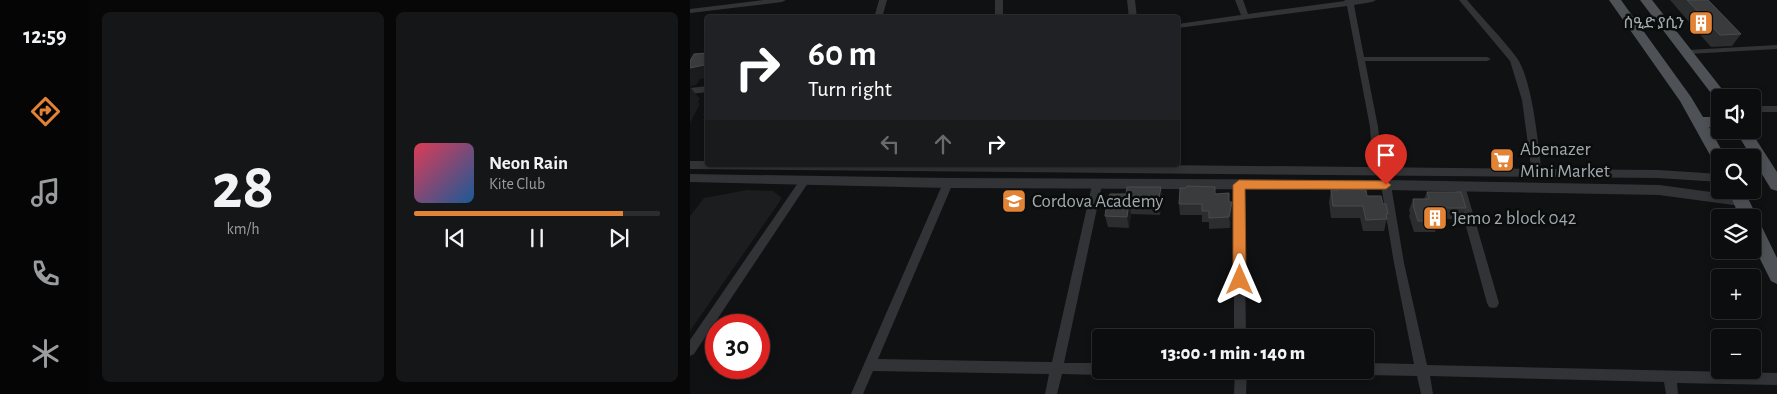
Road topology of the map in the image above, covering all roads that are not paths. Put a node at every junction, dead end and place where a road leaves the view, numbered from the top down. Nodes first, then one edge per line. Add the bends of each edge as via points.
1 (782, 0) edge
2 (883, 0) edge
3 (999, 0) edge
4 (1131, 0) edge
5 (1239, 0) edge
6 (1372, 0) edge
7 (1463, 0) edge
8 (1615, 0) edge
9 (1646, 0) edge
10 (1349, 2) edge
11 (690, 11) edge
12 (879, 15) edge
13 (999, 15) edge
14 (1134, 15) edge
15 (1245, 17) junction
16 (1180, 26) edge
17 (1773, 47) edge
18 (1688, 52) junction
19 (1777, 56) edge
20 (1361, 59) junction
21 (1487, 59) dead end
22 (705, 89) edge
23 (1715, 89) edge
24 (690, 91) edge
25 (1761, 109) edge
26 (1777, 109) edge
27 (1699, 122) junction
28 (1711, 122) edge
29 (1748, 139) edge
30 (1714, 149) edge
31 (690, 165) edge
32 (705, 165) edge
33 (1009, 167) edge
34 (1104, 167) edge
35 (1060, 168) junction
36 (1378, 171) junction
37 (1477, 173) junction
38 (1537, 174) junction
39 (1711, 177) edge
40 (1775, 177) edge
41 (690, 178) edge
42 (805, 180) junction
43 (948, 183) junction
44 (1056, 184) junction
45 (1097, 185) junction
46 (1239, 185) junction
47 (1386, 185) junction
48 (1460, 186) junction
49 (1483, 187) junction
50 (1711, 193) edge
51 (1761, 243) edge
52 (1777, 276) edge
53 (1493, 303) dead end
54 (1240, 329) edge
55 (690, 350) edge
56 (869, 365) junction
57 (1056, 369) junction
58 (1092, 369) edge
59 (1374, 369) edge
60 (1423, 370) junction
61 (1670, 376) junction
62 (1241, 379) edge
63 (1777, 379) edge
64 (857, 394) edge
65 (1051, 394) edge
66 (1240, 394) edge
67 (1427, 394) edge
68 (1672, 394) edge

1 - 11 street
2 - 12 street
3 - 13 street
4 - 14 street
5 - 15 street
6 - 10 street
7 - 38 street via 1518,68
8 - 27 main road
9 - 18 main road
10 - 15 street
10 - 20 street
15 - 16 street
17 - 18 street
17 - 19 street
18 - 23 main road
20 - 21 street
20 - 36 street
22 - 24 street
25 - 26 street
27 - 28 main road
27 - 30 main road
29 - 40 main road
31 - 32 street
33 - 35 street
34 - 35 street
34 - 36 street
35 - 44 street
36 - 37 street
37 - 38 street
37 - 49 street
38 - 39 street
41 - 42 street
42 - 43 street
42 - 55 street
43 - 44 street
43 - 56 street
44 - 45 street
45 - 46 street
45 - 57 street
46 - 47 street
46 - 54 street
47 - 48 street
47 - 60 street via 1399,263
48 - 49 street
48 - 53 street
49 - 50 street
51 - 52 main road
56 - 57 street
56 - 64 street
57 - 58 street
57 - 65 street
59 - 60 street
60 - 61 street
60 - 67 street
61 - 63 street
61 - 68 street
62 - 66 street

